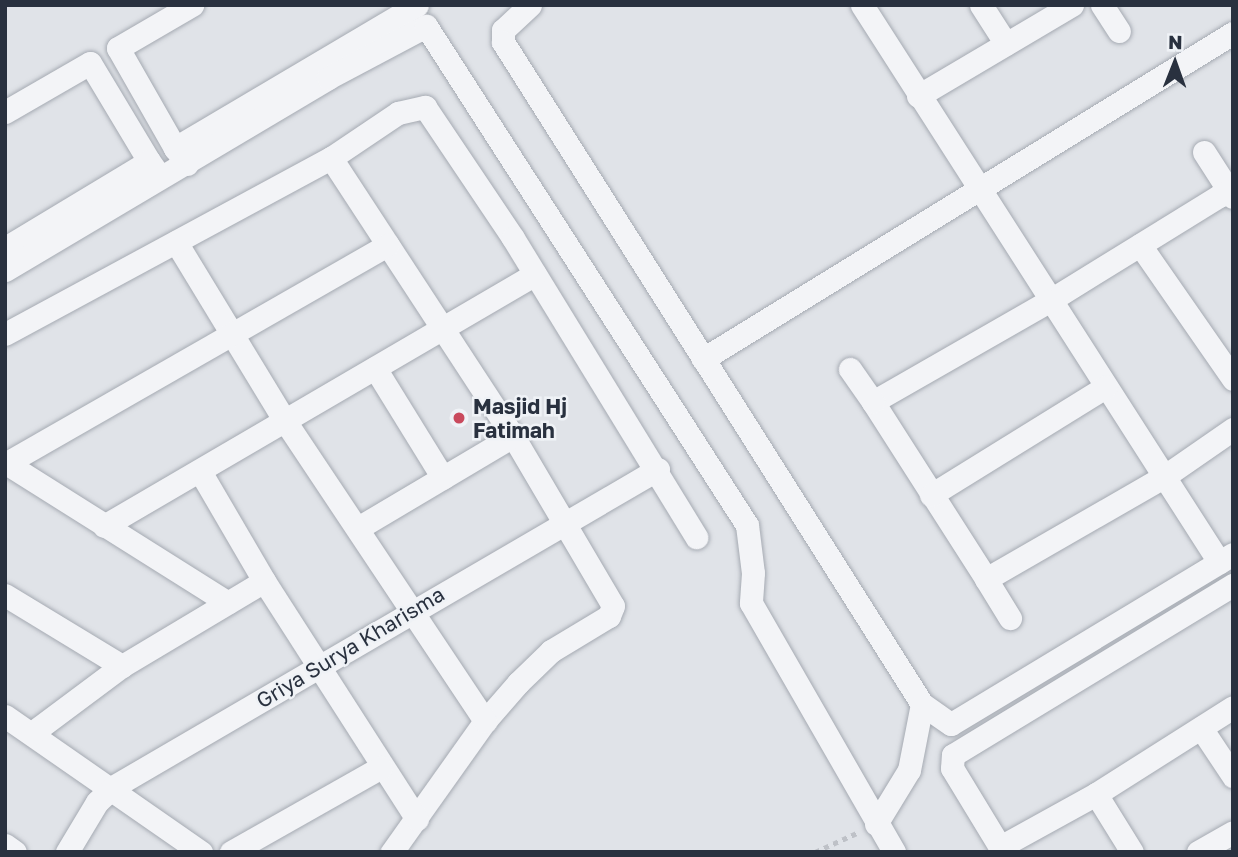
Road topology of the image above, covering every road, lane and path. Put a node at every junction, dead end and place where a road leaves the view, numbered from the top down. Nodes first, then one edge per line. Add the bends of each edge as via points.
1 (192, 5) edge
2 (417, 5) edge
3 (530, 5) edge
4 (862, 5) edge
5 (981, 5) edge
6 (1072, 5) edge
7 (1102, 5) edge
8 (1119, 31) dead end
9 (1233, 33) edge
10 (1006, 44) junction
11 (118, 48) junction
12 (90, 63) junction
13 (918, 96) junction
14 (5, 112) edge
15 (163, 127) junction
16 (1203, 152) dead end
17 (181, 156) junction
18 (331, 158) junction
19 (150, 161) junction
20 (977, 191) junction
21 (1231, 194) edge
22 (176, 242) junction
23 (388, 245) junction
24 (1140, 245) junction
25 (5, 248) edge
26 (5, 270) edge
27 (535, 274) junction
28 (1049, 302) junction
29 (443, 328) junction
30 (5, 334) edge
31 (230, 336) junction
32 (703, 359) junction
33 (375, 369) junction
34 (850, 369) dead end
35 (1233, 379) edge
36 (1105, 387) junction
37 (873, 402) junction
38 (285, 421) junction
39 (1233, 429) edge
40 (513, 436) junction
41 (6, 464) edge
42 (658, 469) junction
43 (201, 473) junction
44 (1164, 476) junction
45 (443, 478) junction
46 (931, 495) junction
47 (564, 524) junction
48 (104, 526) junction
49 (358, 528) junction
50 (696, 537) dead end
51 (1226, 558) edge
52 (986, 579) junction
53 (264, 581) junction
54 (1232, 587) edge
55 (5, 595) edge
56 (228, 603) junction
57 (411, 612) junction
58 (1010, 618) dead end
59 (122, 666) junction
60 (320, 666) junction
61 (922, 704) junction
62 (1233, 707) edge
63 (5, 716) edge
64 (485, 722) junction
65 (1201, 728) junction
66 (32, 733) junction
67 (381, 767) junction
68 (1233, 776) edge
69 (113, 788) junction
70 (1096, 794) junction
71 (417, 819) junction
72 (876, 824) junction
73 (1233, 832) edge
74 (5, 845) edge
75 (1001, 849) edge
76 (15, 852) edge
77 (67, 852) edge
78 (201, 852) edge
79 (231, 852) edge
80 (392, 852) edge
81 (815, 852) edge
82 (894, 852) edge
83 (1132, 852) edge
84 (1198, 852) edge

1 - 11 street
2 - 17 street
3 - 32 street via 503,30 503,42
4 - 13 street
5 - 10 street
6 - 10 street
7 - 8 street
9 - 20 street
10 - 13 street
11 - 12 street
11 - 15 street
12 - 14 street
12 - 19 street
13 - 20 street
15 - 17 street
15 - 19 street
16 - 21 street
17 - 19 street
17 - 72 street via 426,26 747,526 753,573 751,603
18 - 22 street
18 - 23 street
18 - 27 street via 398,113 425,107
19 - 25 street
19 - 26 street
20 - 28 street
20 - 32 street
21 - 24 street
22 - 30 street
22 - 31 street
23 - 29 street
23 - 31 street
24 - 28 street
24 - 35 street
27 - 29 street
27 - 42 street
28 - 36 street
28 - 37 street
29 - 33 street
29 - 40 street
31 - 38 street
31 - 41 street
32 - 61 street
33 - 38 street
33 - 45 street
34 - 37 street
36 - 44 street
36 - 46 street
37 - 46 street
38 - 43 street
38 - 49 street
39 - 44 street
40 - 45 street
40 - 47 street
41 - 48 street
42 - 47 street, Griya Surya Kharisma
42 - 50 street
43 - 48 street
43 - 53 street
44 - 51 street
44 - 52 street
45 - 49 street
46 - 52 street
47 - 57 street, Griya Surya Kharisma
47 - 64 street via 612,612 551,651
48 - 56 street
49 - 57 street
51 - 61 street via 951,724
52 - 58 street
53 - 56 street
53 - 60 street
54 - 75 street via 953,755 952,768
55 - 59 street
56 - 59 street
57 - 60 street, Griya Surya Kharisma
57 - 64 street
59 - 66 street
60 - 67 street
60 - 69 street, Griya Surya Kharisma
61 - 72 street via 909,770
62 - 65 street
63 - 66 street
64 - 71 street
65 - 68 street
65 - 70 street
66 - 69 street
67 - 71 street
67 - 79 street
69 - 77 street, Griya Surya Kharisma via 97,802
69 - 78 street
70 - 75 street
70 - 83 street
71 - 80 street
72 - 81 path
72 - 82 street
73 - 84 street
74 - 76 street

